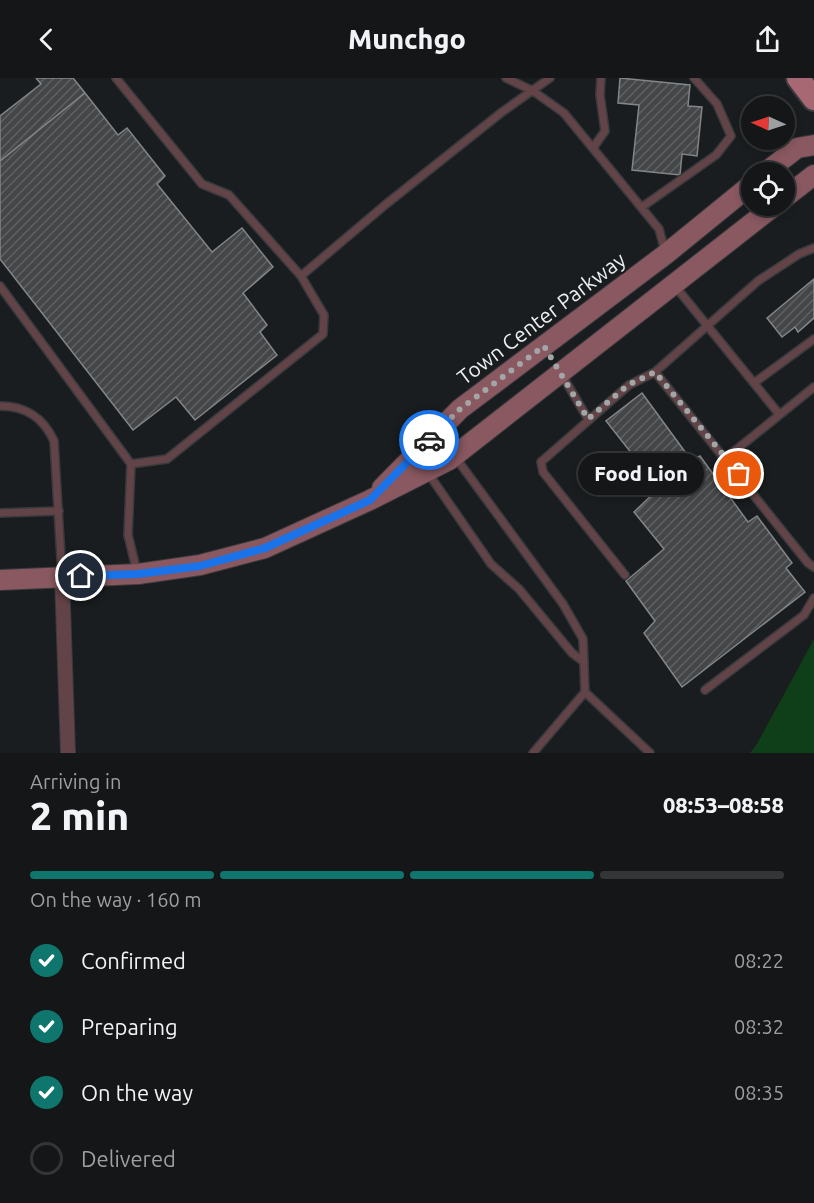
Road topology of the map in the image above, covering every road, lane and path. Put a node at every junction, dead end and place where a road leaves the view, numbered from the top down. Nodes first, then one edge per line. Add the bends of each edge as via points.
1 (116, 78) edge
2 (506, 78) edge
3 (550, 78) edge
4 (601, 78) edge
5 (694, 78) edge
6 (798, 78) edge
7 (533, 92) junction
8 (814, 99) edge
9 (814, 145) edge
10 (593, 148) junction
11 (779, 162) edge
12 (814, 176) edge
13 (795, 190) edge
14 (741, 193) edge
15 (642, 207) junction
16 (761, 216) edge
17 (814, 248) edge
18 (666, 254) junction
19 (301, 276) junction
20 (679, 279) junction
21 (0, 286) edge
22 (709, 327) junction
23 (814, 339) edge
24 (544, 346) junction
25 (561, 372) junction
26 (655, 372) junction
27 (754, 383) junction
28 (814, 387) edge
29 (0, 406) edge
30 (779, 414) junction
31 (588, 419) junction
32 (454, 456) junction
33 (726, 458) junction
34 (130, 464) junction
35 (426, 471) junction
36 (370, 500) junction
37 (59, 511) junction
38 (0, 513) edge
39 (814, 567) edge
40 (138, 574) junction
41 (625, 575) dead end
42 (62, 577) junction
43 (0, 580) edge
44 (814, 598) edge
45 (584, 662) junction
46 (705, 690) dead end
47 (585, 692) junction
48 (68, 753) edge
49 (533, 753) edge
50 (650, 753) edge

1 - 19 lane via 202,184 229,195
2 - 7 lane
3 - 7 lane
4 - 10 lane via 605,131
5 - 15 lane via 717,104 731,135 716,155
6 - 8 main road
7 - 10 lane via 564,112
7 - 19 lane via 493,119
9 - 11 street via 797,148
10 - 15 lane
12 - 13 street
14 - 18 street, Town Center Parkway
15 - 18 lane via 659,229
16 - 20 street, Town Center Parkway
17 - 22 lane via 758,281
18 - 20 street
18 - 24 street, Town Center Parkway
19 - 34 lane via 324,315 323,334 167,459
20 - 22 lane
20 - 25 street, Town Center Parkway
21 - 34 lane
22 - 26 lane
22 - 27 lane
23 - 27 lane
24 - 25 street
24 - 36 street, Town Center Parkway via 460,409
25 - 31 lane
25 - 32 street, Town Center Parkway
26 - 31 lane via 628,385
26 - 33 lane
27 - 30 lane
28 - 30 lane
29 - 37 lane via 24,409 48,428 54,441
30 - 33 lane
31 - 41 lane via 541,462 543,472
32 - 35 street, Town Center Parkway
32 - 45 lane via 563,603 583,639
33 - 39 lane
34 - 40 lane via 128,535
35 - 36 street, Town Center Parkway
35 - 45 lane via 491,564 519,589
36 - 40 street, Town Center Parkway via 265,548 200,566
37 - 38 lane
37 - 42 lane
40 - 42 street, Town Center Parkway
42 - 43 street, Town Center Parkway
42 - 48 street
44 - 46 lane via 804,615
45 - 47 lane
47 - 49 lane
47 - 50 lane

